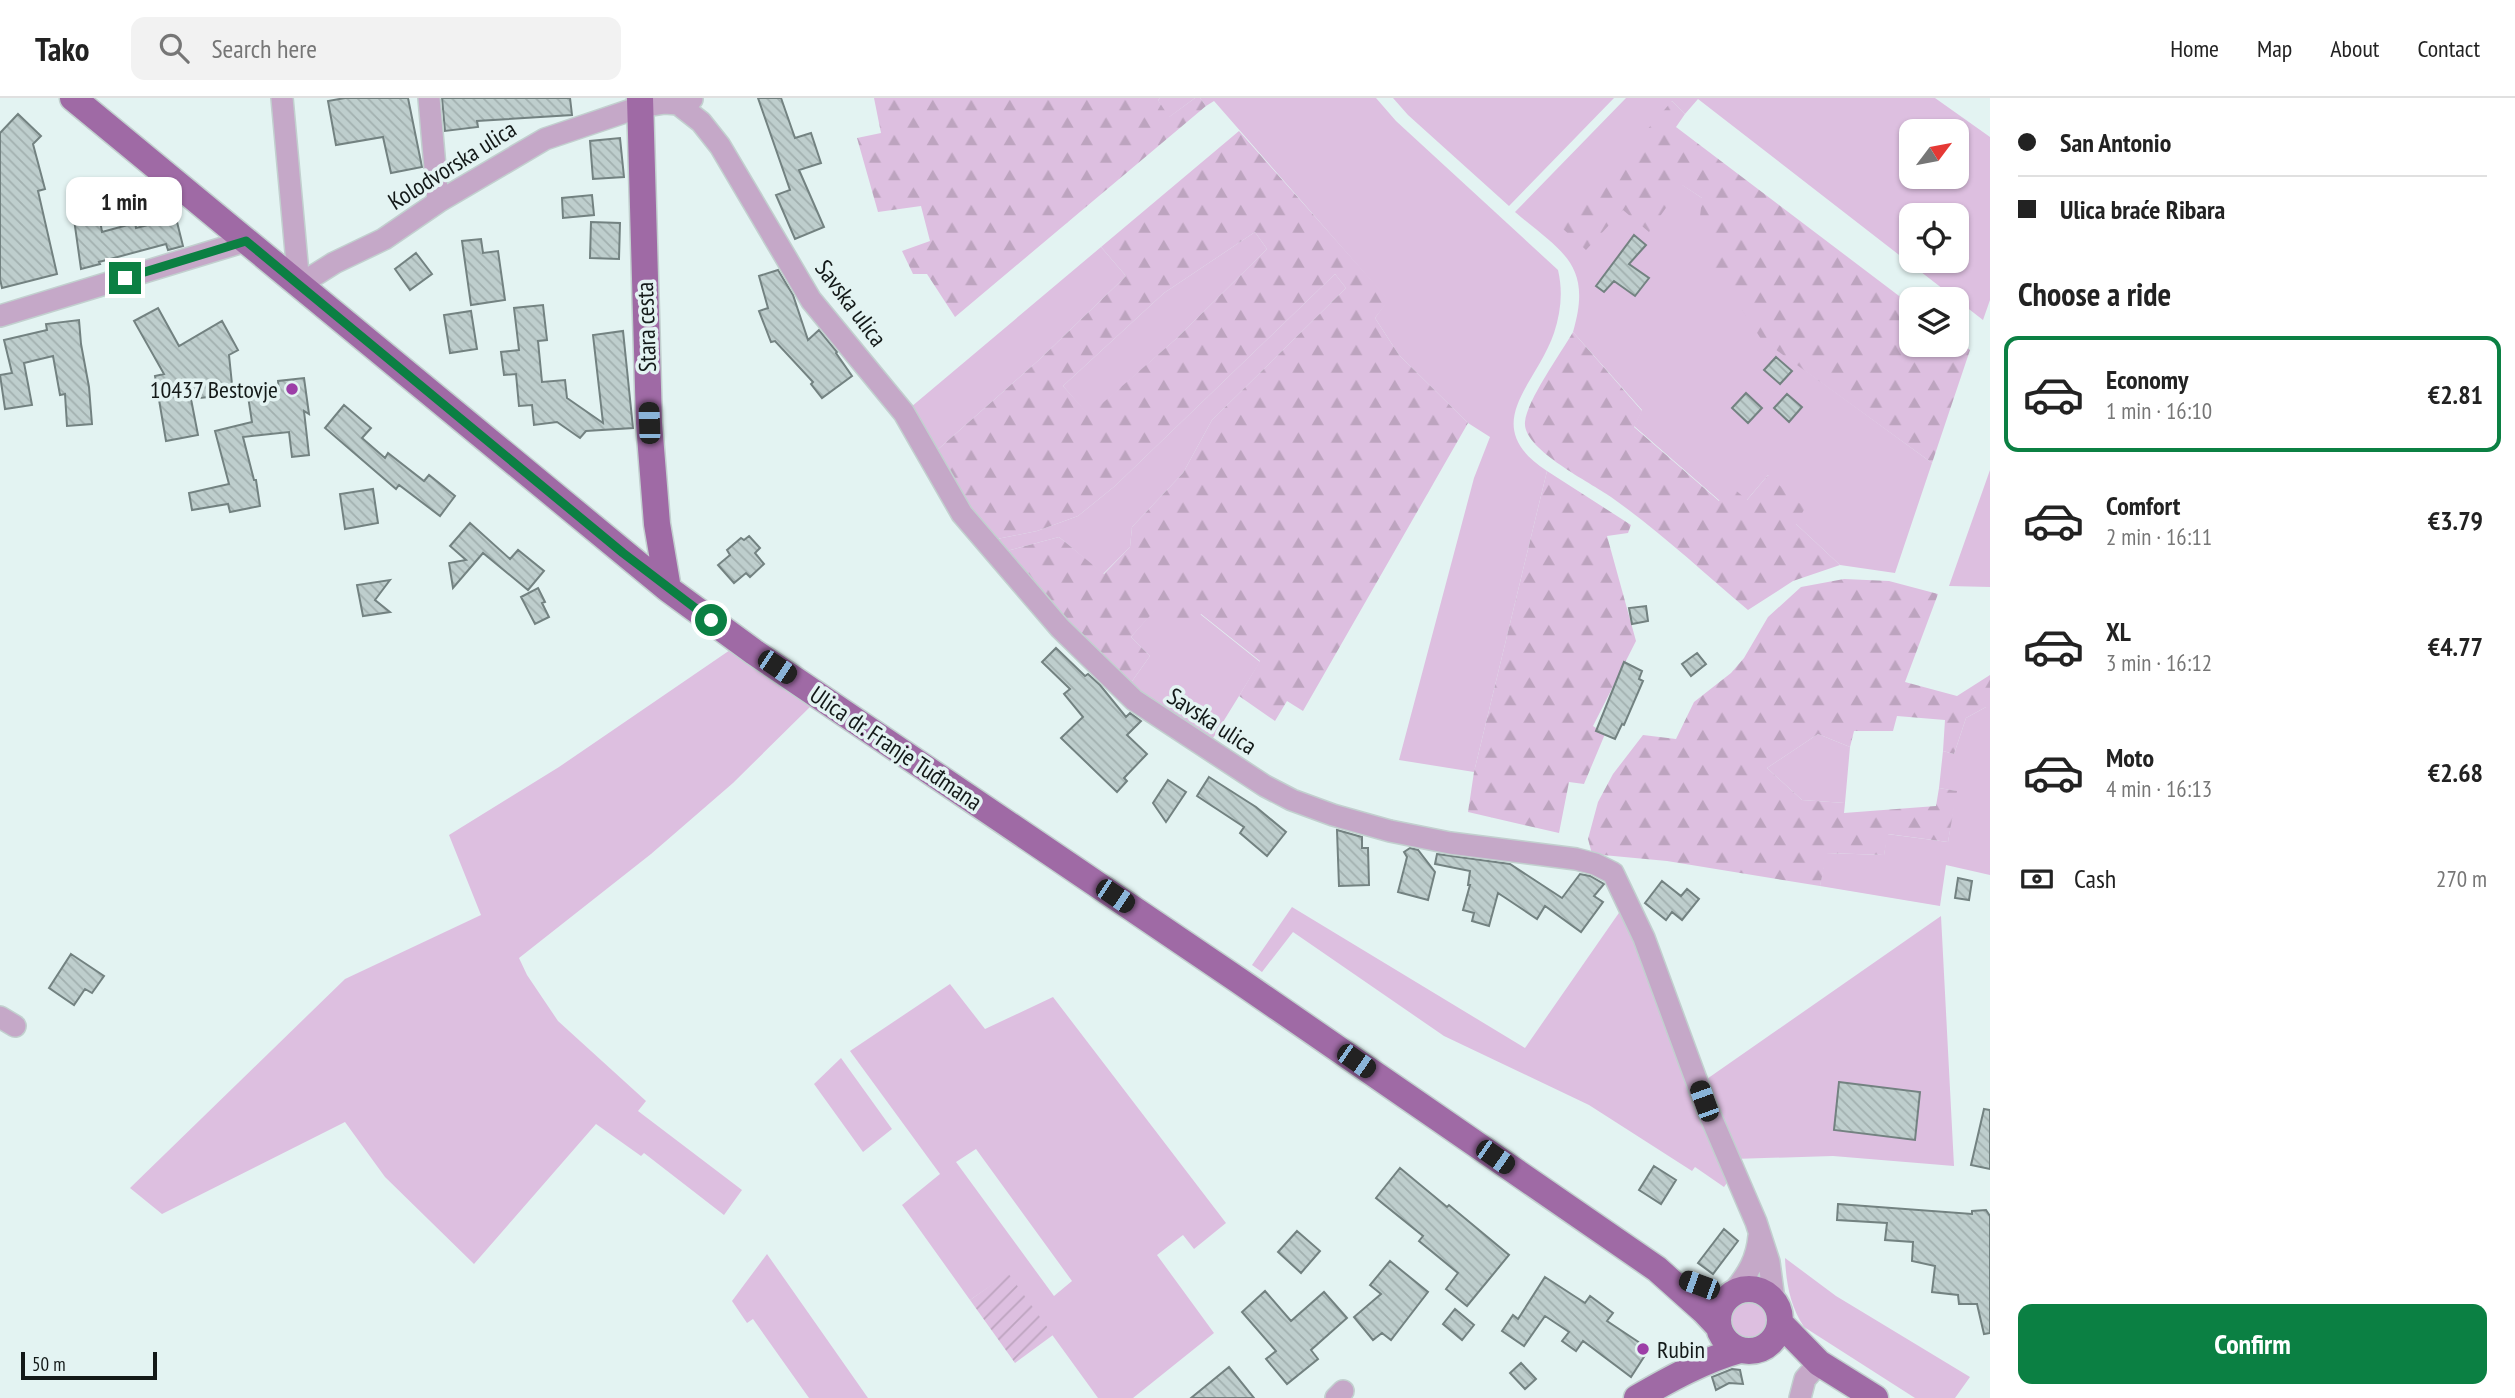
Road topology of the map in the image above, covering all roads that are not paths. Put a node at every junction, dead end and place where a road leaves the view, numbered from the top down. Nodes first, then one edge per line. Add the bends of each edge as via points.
1 (73, 98) edge
2 (282, 98) edge
3 (429, 98) edge
4 (686, 101) edge
5 (640, 102) edge
6 (438, 202) junction
7 (246, 241) junction
8 (299, 285) junction
9 (0, 316) edge
10 (668, 589) junction
11 (1759, 1234) junction
12 (1657, 1269) junction
13 (1734, 1292) junction
14 (1777, 1312) junction
15 (1718, 1326) junction
16 (1752, 1349) junction
17 (1816, 1360) junction
18 (1668, 1380) junction
19 (1637, 1398) edge
20 (1800, 1398) edge
21 (1875, 1398) edge

1 - 7 main road, Ulica dr. Franje Tuđmana
2 - 8 street
3 - 6 street
4 - 5 street, Kolodvorska ulica
4 - 11 street, Savska ulica via 719,146 811,300 904,413 962,514 1060,628 1134,701 1265,786 1333,815 1450,843 1576,859 1613,873 1644,938
5 - 6 street, Kolodvorska ulica via 544,139
5 - 10 main road, Stara cesta via 649,423 657,524
6 - 8 street, Kolodvorska ulica via 384,239
7 - 8 main road, Ulica dr. Franje Tuđmana
7 - 9 street
8 - 10 main road, Ulica dr. Franje Tuđmana
10 - 12 main road, Ulica dr. Franje Tuđmana
11 - 13 street via 1754,1261
11 - 14 street, Savska ulica
12 - 13 main road, Ulica dr. Franje Tuđmana
12 - 15 main road, Ulica dr. Franje Tuđmana
13 - 14 main road via 1755,1289 1765,1293
13 - 15 main road via 1721,1303
14 - 16 main road via 1772,1341
14 - 17 main road
15 - 16 main road via 1729,1345
15 - 18 main road
16 - 17 main road
16 - 18 main road via 1722,1355
17 - 20 street
17 - 21 main road
18 - 19 main road

